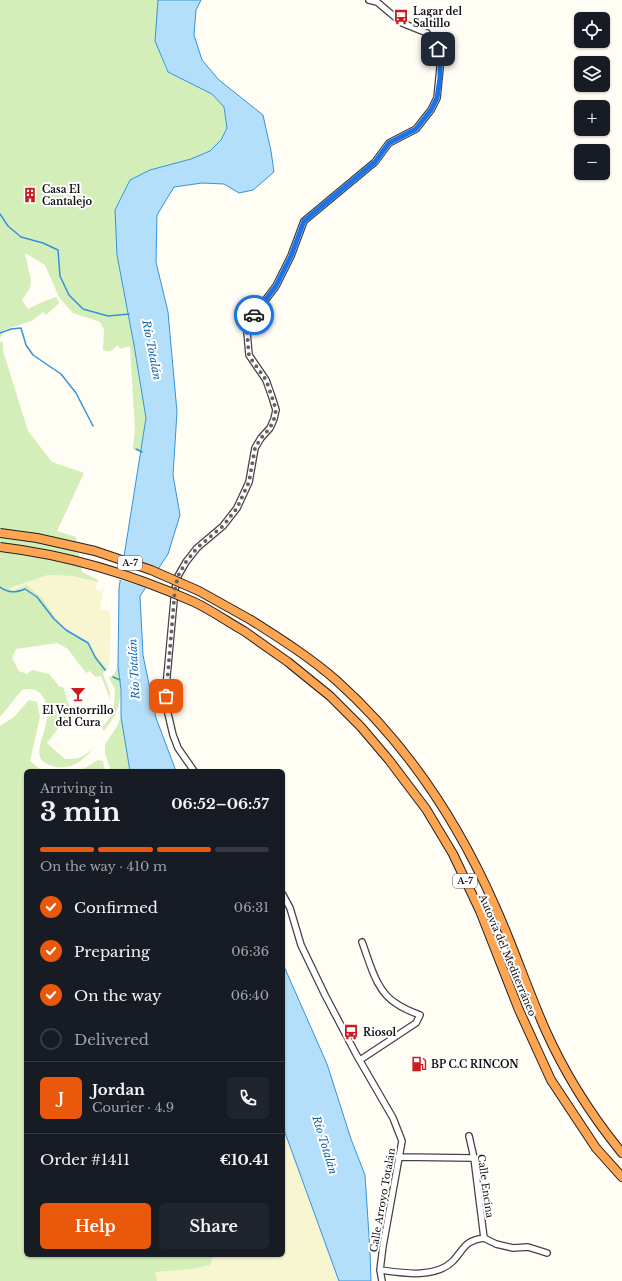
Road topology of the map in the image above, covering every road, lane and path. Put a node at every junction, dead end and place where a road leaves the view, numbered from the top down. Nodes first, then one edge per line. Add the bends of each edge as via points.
1 (370, 0) edge
2 (0, 533) edge
3 (0, 547) edge
4 (192, 769) edge
5 (285, 899) edge
6 (362, 942) dead end
7 (360, 1060) junction
8 (469, 1136) dead end
9 (622, 1153) edge
10 (398, 1157) junction
11 (474, 1158) junction
12 (622, 1177) edge
13 (484, 1238) junction
14 (547, 1253) dead end
15 (380, 1270) junction
16 (382, 1281) edge

1 - 4 street via 377,2 402,23 427,33 438,49 440,68 437,98 416,129 389,143 375,162 304,221 276,286 254,315 247,332 249,356 266,380 276,410 274,419 255,448 249,482 237,508 223,526 197,548 186,562 178,576 175,589 166,705 178,748
2 - 9 highway, Autovía del Mediterráneo / A-7, bridge via 37,538 102,553 152,570 199,591 251,620 295,648 337,681 401,748 435,794 468,848 545,1030 565,1070 585,1103
3 - 12 highway, Autovía del Mediterráneo / A-7, bridge via 89,563 147,582 195,603 244,631 288,662 330,696 361,727 426,809 453,854 480,911 519,1010 551,1080 596,1148
5 - 7 street, Calle Arroyo Totalán via 301,945
6 - 7 street via 383,992 396,1004 420,1015 416,1024
7 - 10 street, Calle Arroyo Totalán via 393,1118 402,1141
8 - 11 street, Calle Encina
10 - 11 street
10 - 15 street, Calle Arroyo Totalán
11 - 13 street, Calle Encina
13 - 14 street via 496,1244 513,1248 528,1247
13 - 15 street via 465,1245 452,1262 438,1270 400,1273
15 - 16 street, Calle Arroyo Totalán

